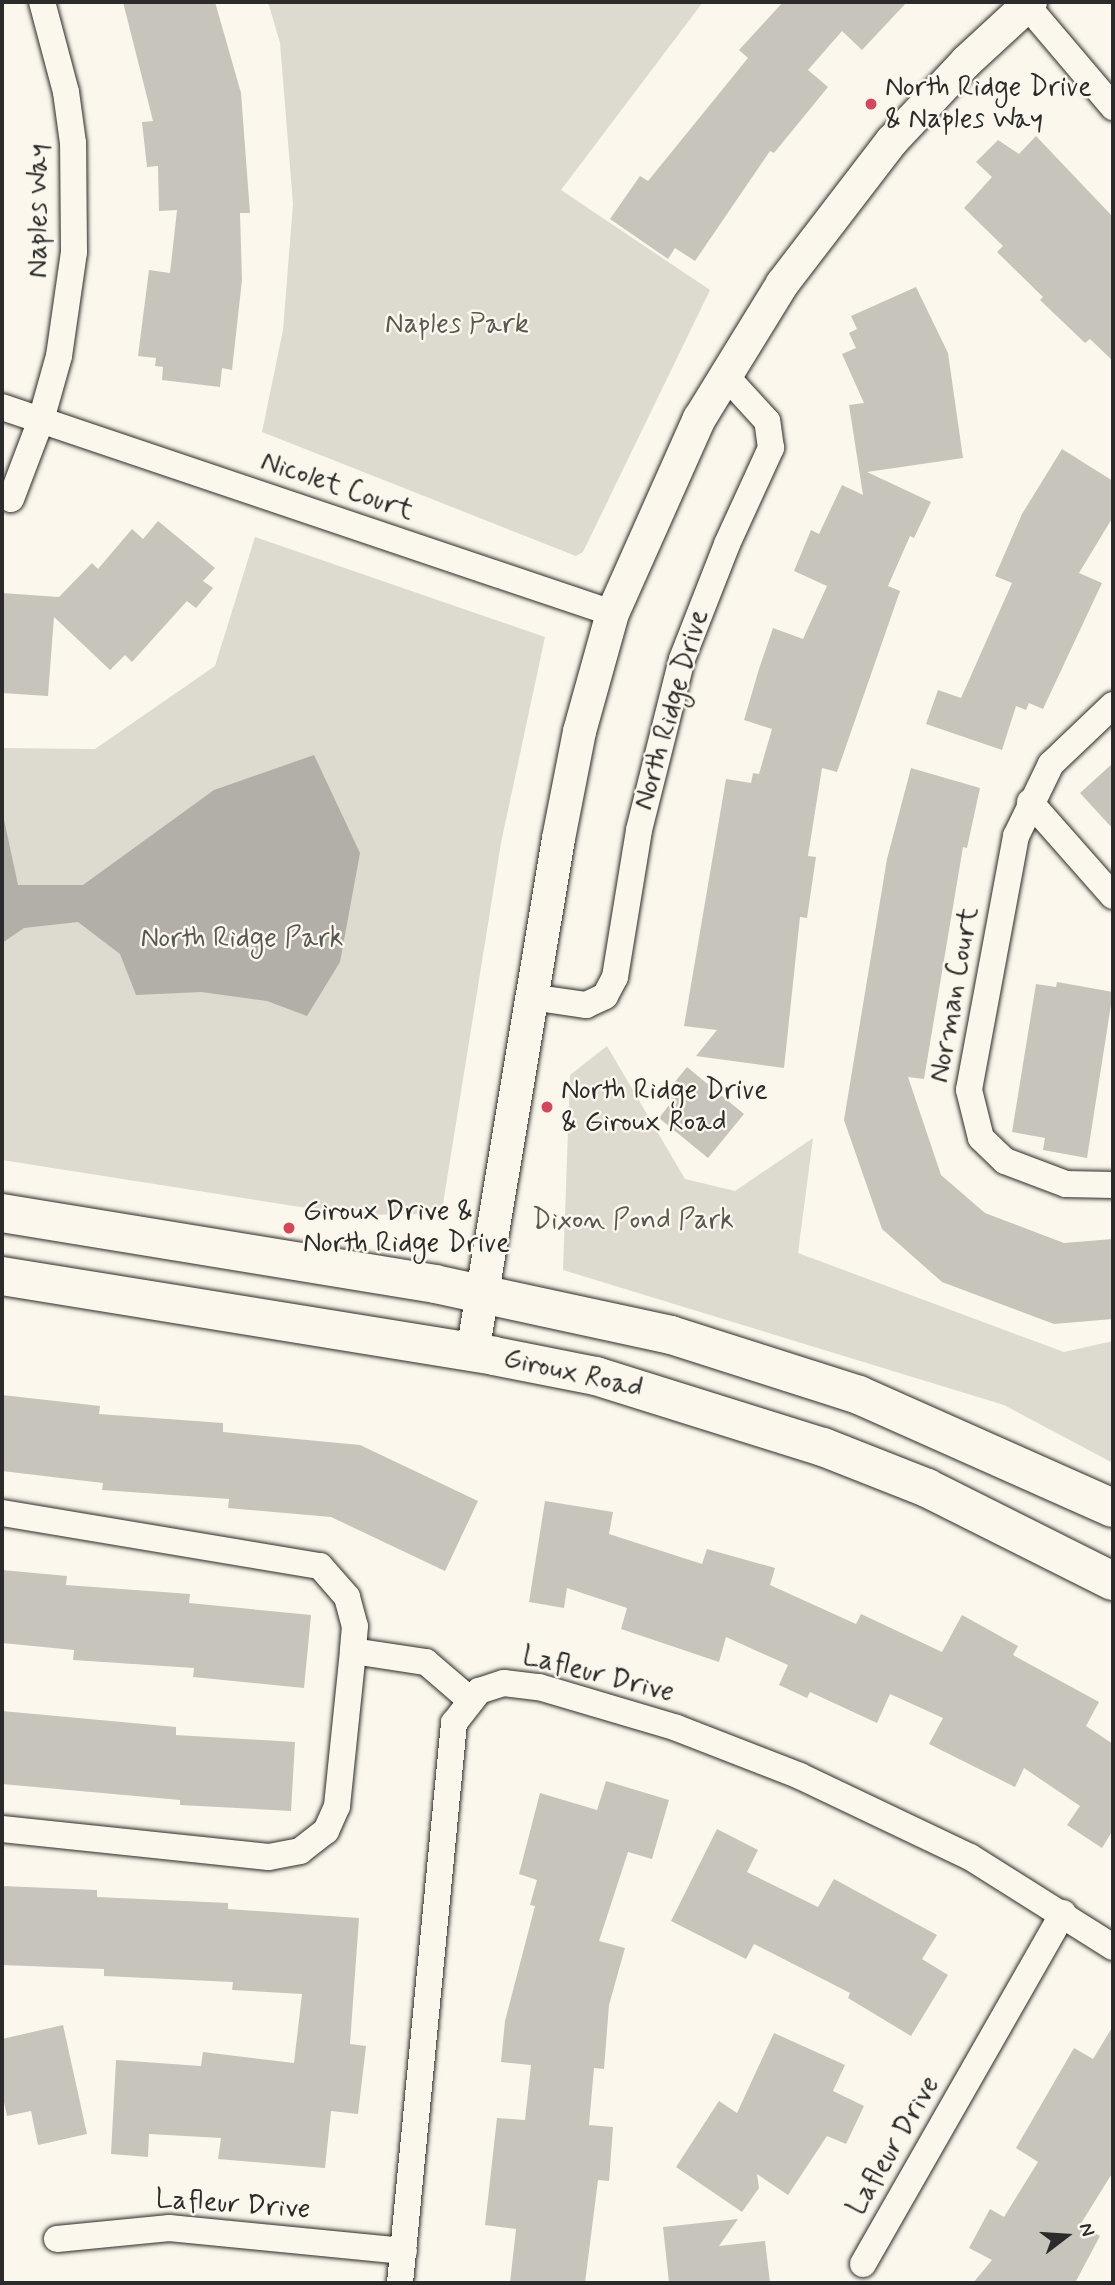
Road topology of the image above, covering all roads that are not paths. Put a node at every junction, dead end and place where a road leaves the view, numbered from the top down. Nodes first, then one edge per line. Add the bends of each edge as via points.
1 (41, 2) edge
2 (1027, 3) edge
3 (1113, 107) edge
4 (724, 374) junction
5 (2, 407) edge
6 (41, 420) junction
7 (12, 499) dead end
8 (612, 614) junction
9 (1113, 705) edge
10 (1030, 802) junction
11 (1113, 896) edge
12 (531, 997) junction
13 (1113, 1185) edge
14 (2, 1213) edge
15 (2, 1276) edge
16 (483, 1294) junction
17 (472, 1352) junction
18 (1113, 1508) edge
19 (2, 1513) edge
20 (1113, 1581) edge
21 (353, 1651) junction
22 (470, 1699) junction
23 (2, 1829) edge
24 (1063, 1913) junction
25 (1113, 1947) edge
26 (57, 2239) dead end
27 (404, 2251) junction
28 (863, 2264) dead end
29 (400, 2283) edge

1 - 6 street, Naples Way via 66,92 76,202 66,321
2 - 3 street
2 - 4 street via 856,182 782,283
4 - 8 street via 671,474
4 - 12 street, North Ridge Drive via 767,421 771,448 682,659 639,830 615,977 606,996 586,1006
5 - 6 street, Nicolet Court
6 - 7 street
6 - 8 street, Nicolet Court
8 - 12 street via 579,731
9 - 10 street, Norman Court via 1051,764
10 - 11 street
10 - 13 street, Norman Court via 1010,865 969,1090 970,1108 981,1138 1005,1161 1066,1184
12 - 16 street
14 - 16 main road
15 - 17 main road, Giroux Road
16 - 17 street
16 - 18 main road via 671,1335 859,1395
17 - 20 main road, Giroux Road via 596,1376 823,1447 927,1488
19 - 21 street via 320,1566 347,1597 355,1626
21 - 22 street via 426,1662
21 - 23 street via 337,1806 326,1831 300,1851 269,1857
22 - 24 street, Lafleur Drive via 496,1684 519,1683 677,1728 887,1815 970,1857
22 - 27 street via 454,1723
24 - 25 street, Lafleur Drive
24 - 28 street, Lafleur Drive
26 - 27 street, Lafleur Drive via 169,2228
27 - 29 street

